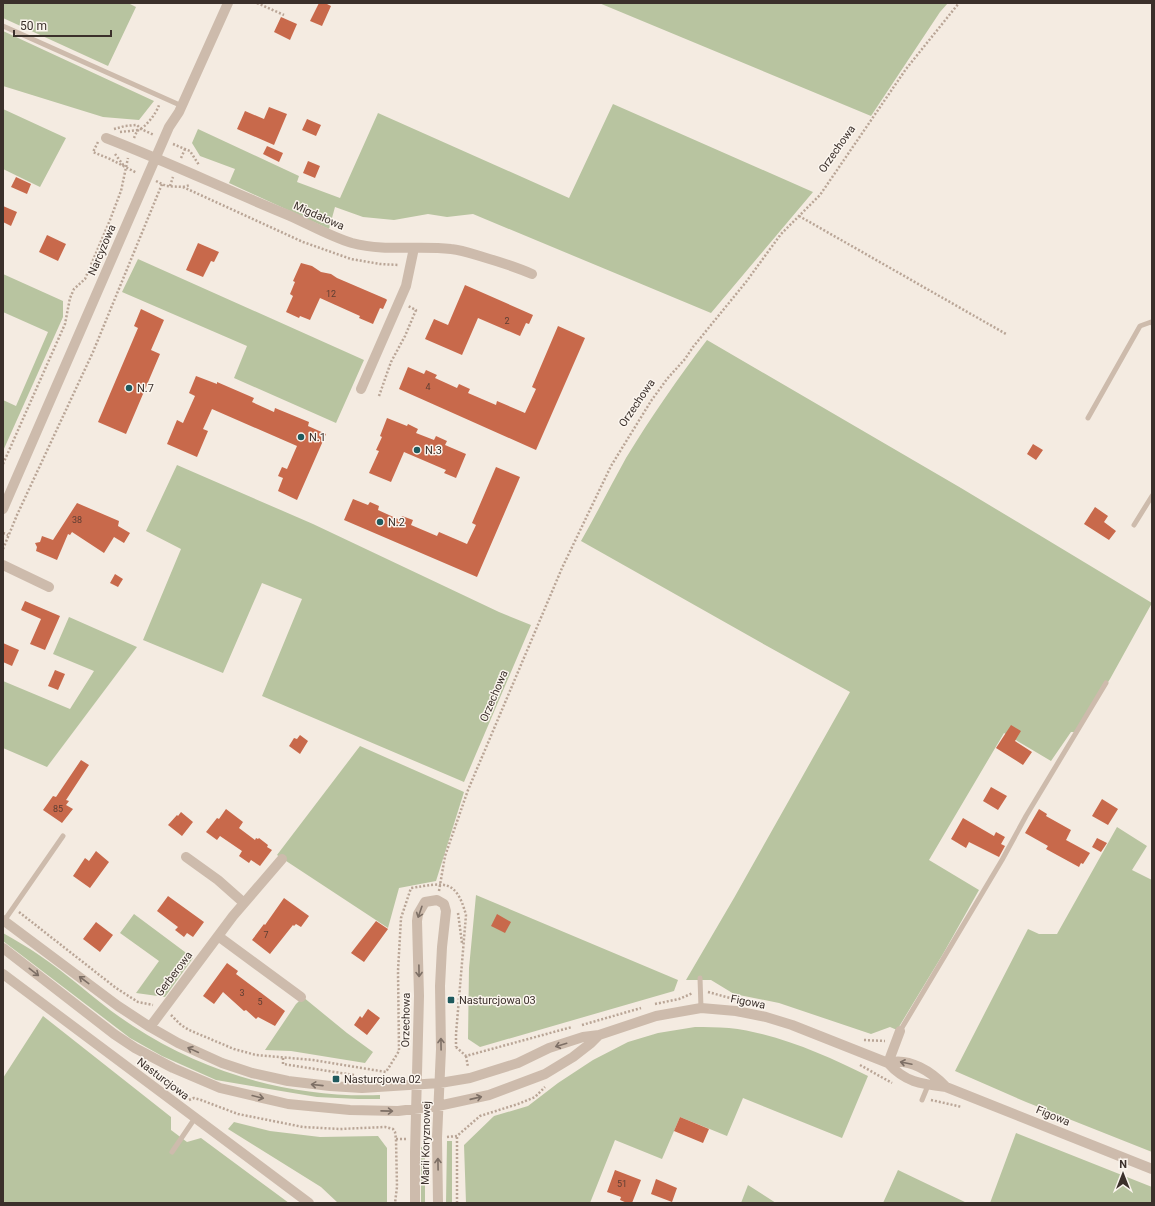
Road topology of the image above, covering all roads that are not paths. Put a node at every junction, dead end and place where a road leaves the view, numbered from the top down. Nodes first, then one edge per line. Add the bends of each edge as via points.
1 (228, 3) edge
2 (3, 26) edge
3 (182, 106) junction
4 (106, 138) dead end
5 (155, 158) junction
6 (414, 248) junction
7 (532, 274) dead end
8 (1152, 323) edge
9 (361, 389) dead end
10 (1088, 418) dead end
11 (1152, 496) edge
12 (3, 509) edge
13 (1134, 525) dead end
14 (3, 565) edge
15 (49, 587) dead end
16 (1106, 683) dead end
17 (63, 836) dead end
18 (186, 857) dead end
19 (282, 859) dead end
20 (244, 903) junction
21 (4, 921) edge
22 (218, 936) junction
23 (3, 948) edge
24 (3, 974) edge
25 (700, 978) dead end
26 (300, 997) dead end
27 (701, 1008) junction
28 (150, 1027) junction
29 (900, 1031) joint
30 (598, 1035) junction
31 (888, 1063) junction
32 (932, 1075) junction
33 (440, 1083) junction
34 (417, 1085) junction
35 (928, 1085) junction
36 (946, 1087) junction
37 (923, 1099) road end
38 (438, 1106) junction
39 (417, 1109) junction
40 (195, 1118) junction
41 (172, 1152) dead end
42 (1152, 1169) edge
43 (309, 1203) edge
44 (415, 1203) edge
45 (438, 1203) edge

1 - 3 street, Narcyzowa
2 - 3 lane
3 - 5 street, Narcyzowa
4 - 5 street, Migdałowa
5 - 6 street, Migdałowa via 350,242 385,248
5 - 12 street, Narcyzowa
6 - 7 street, Migdałowa via 463,251
6 - 9 street via 406,286
8 - 10 lane via 1140,326
11 - 13 lane
14 - 15 street
16 - 29 lane
17 - 21 lane
18 - 20 street
19 - 20 street, Gerberowa
20 - 22 street, Gerberowa
28 -> 21 street, Figowa
22 - 26 street
22 - 28 street, Gerberowa
23 -> 39 street, Figowa via 135,1048 220,1088 288,1104 350,1110
24 - 40 street, Nasturcjowa
25 - 27 lane
27 - 30 street, Figowa via 656,1016
27 - 31 street, Figowa via 736,1011 779,1021
34 -> 28 street, Figowa via 362,1088 288,1081 222,1063 178,1044
29 - 31 street
30 -> 33 street, Figowa via 549,1048 518,1063 470,1078
38 -> 30 street, Figowa via 489,1095 545,1074 573,1057
32 -> 31 street via 913,1064
31 - 35 street via 897,1073
32 - 35 lane
32 - 36 street
33 - 34 street, Figowa
33 -> 34 street, Orzechowa via 440,986 446,911 442,902 437,900 425,902 418,914
33 - 38 street, Marii Koryznowej
34 - 39 street, Orzechowa
35 - 36 street
35 - 37 lane
36 - 42 street, Figowa
38 - 39 street, Figowa
45 -> 38 street, Marii Koryznowej
39 - 44 street, Marii Koryznowej
40 - 41 lane
40 - 43 street, Nasturcjowa

